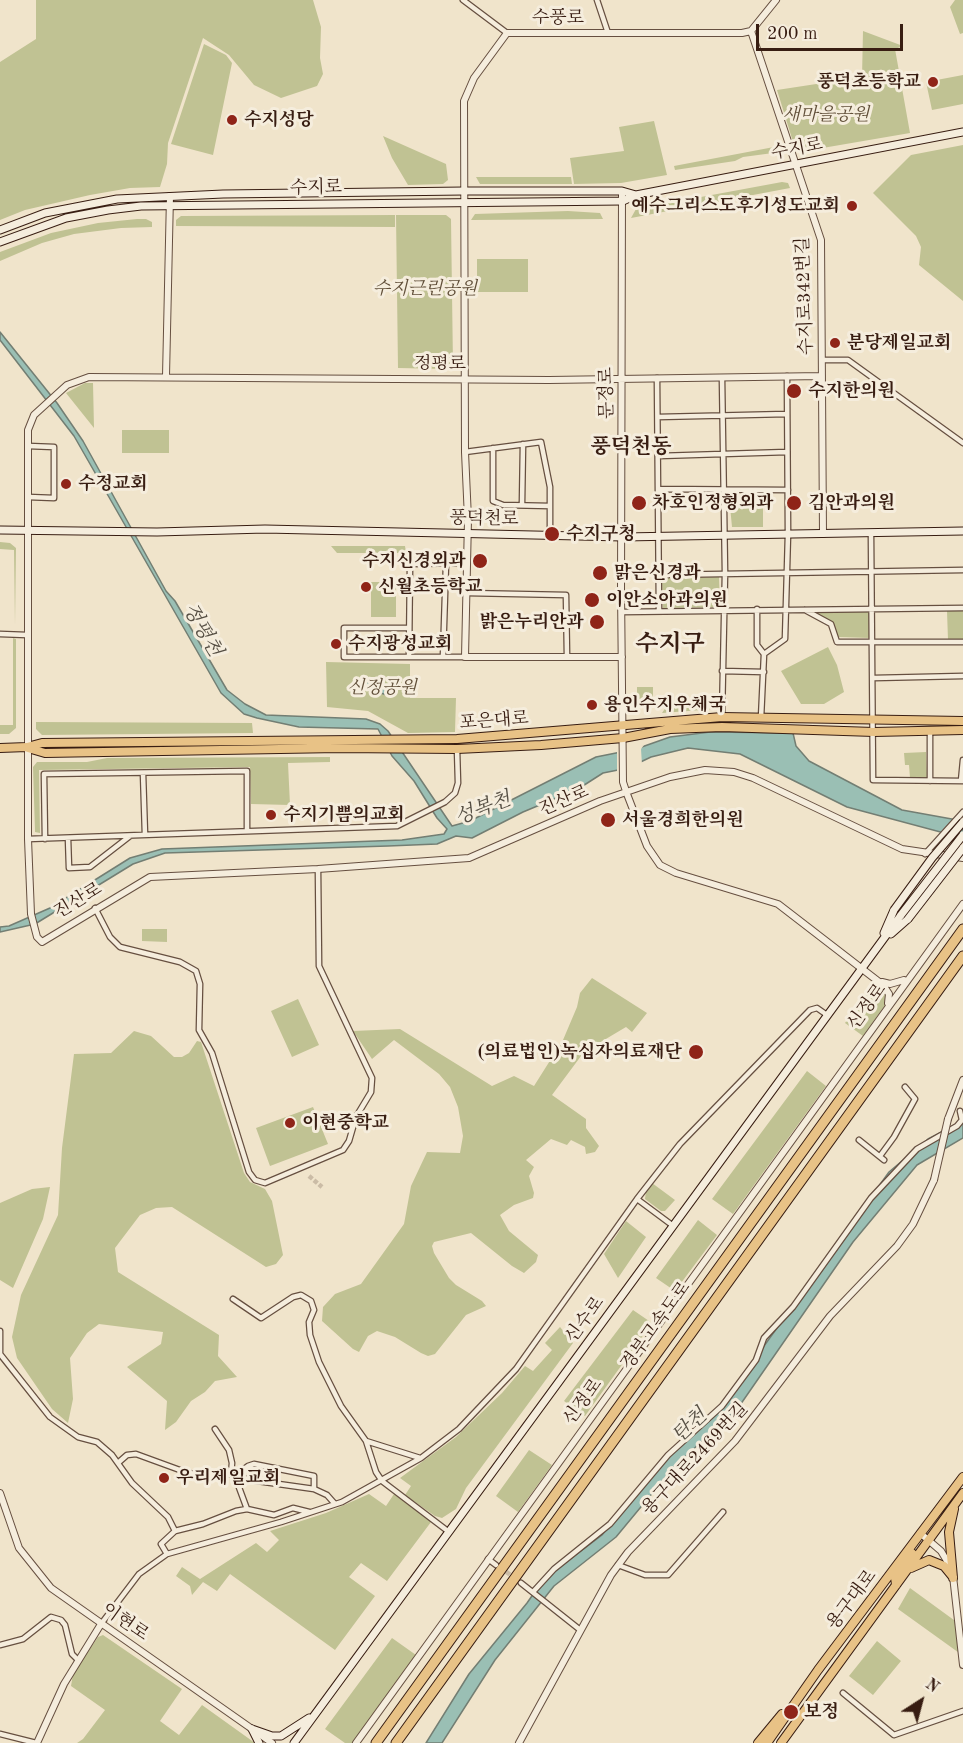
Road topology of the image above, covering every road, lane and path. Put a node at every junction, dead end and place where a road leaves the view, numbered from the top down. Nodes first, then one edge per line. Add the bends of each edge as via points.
1 (463, 0) edge
2 (597, 0) edge
3 (776, 0) edge
4 (751, 31) junction
5 (507, 33) junction
6 (608, 33) junction
7 (963, 132) edge
8 (796, 164) junction
9 (464, 191) junction
10 (622, 191) junction
11 (636, 195) junction
12 (170, 196) junction
13 (623, 201) junction
14 (465, 202) junction
15 (170, 206) junction
16 (0, 230) edge
17 (0, 242) edge
18 (822, 360) junction
19 (166, 376) junction
20 (787, 376) junction
21 (822, 376) junction
22 (623, 378) junction
23 (657, 378) junction
24 (722, 378) junction
25 (465, 379) junction
26 (787, 414) junction
27 (723, 416) junction
28 (658, 417) junction
29 (963, 443) edge
30 (523, 444) junction
31 (28, 446) junction
32 (494, 448) junction
33 (465, 452) junction
34 (787, 452) junction
35 (723, 455) junction
36 (658, 456) junction
37 (659, 489) junction
38 (722, 490) junction
39 (788, 490) junction
40 (28, 497) junction
41 (522, 504) junction
42 (550, 506) junction
43 (0, 531) edge
44 (27, 531) junction
45 (963, 531) edge
46 (468, 533) junction
47 (724, 534) junction
48 (788, 534) junction
49 (823, 534) junction
50 (872, 534) junction
51 (550, 535) junction
52 (659, 536) junction
53 (622, 537) junction
54 (467, 563) junction
55 (446, 564) junction
56 (963, 570) edge
57 (872, 572) junction
58 (724, 573) junction
59 (787, 574) junction
60 (660, 575) junction
61 (467, 593) junction
62 (963, 608) edge
63 (757, 609) junction
64 (787, 609) junction
65 (803, 609) junction
66 (873, 609) junction
67 (724, 610) junction
68 (659, 611) junction
69 (622, 612) junction
70 (409, 628) junction
71 (0, 634) edge
72 (27, 634) junction
73 (873, 642) junction
74 (963, 642) edge
75 (764, 654) junction
76 (409, 656) junction
77 (442, 656) junction
78 (465, 657) junction
79 (567, 657) junction
80 (622, 657) junction
81 (722, 671) junction
82 (764, 672) junction
83 (963, 676) edge
84 (874, 678) junction
85 (722, 717) junction
86 (761, 718) junction
87 (963, 721) edge
88 (874, 722) junction
89 (622, 726) junction
90 (930, 730) junction
91 (963, 730) edge
92 (874, 732) junction
93 (623, 738) junction
94 (27, 747) junction
95 (0, 748) edge
96 (457, 749) junction
97 (963, 760) edge
98 (143, 772) junction
99 (930, 781) junction
100 (962, 781) edge
101 (627, 794) junction
102 (963, 812) edge
103 (963, 822) edge
104 (247, 831) junction
105 (145, 835) junction
106 (963, 835) edge
107 (130, 836) junction
108 (68, 838) junction
109 (28, 839) junction
110 (45, 839) junction
111 (963, 848) edge
112 (925, 854) junction
113 (963, 858) edge
114 (318, 869) junction
115 (963, 904) edge
116 (95, 908) junction
117 (901, 915) junction
118 (963, 929) edge
119 (963, 956) edge
120 (862, 968) junction
121 (907, 979) junction
122 (877, 980) junction
123 (887, 1006) junction
124 (827, 1015) junction
125 (963, 1080) edge
126 (905, 1088) dead end
127 (962, 1111) edge
128 (949, 1115) junction
129 (858, 1140) dead end
130 (637, 1199) junction
131 (672, 1225) junction
132 (232, 1299) dead end
133 (0, 1331) edge
134 (0, 1354) edge
135 (215, 1429) dead end
136 (366, 1441) junction
137 (421, 1458) junction
138 (119, 1462) junction
139 (231, 1474) junction
140 (238, 1476) junction
141 (963, 1477) edge
142 (382, 1482) junction
143 (314, 1488) junction
144 (0, 1493) edge
145 (960, 1496) edge
146 (335, 1504) junction
147 (247, 1509) junction
148 (723, 1512) dead end
149 (311, 1513) junction
150 (175, 1531) junction
151 (449, 1532) junction
152 (920, 1533) junction
153 (929, 1540) junction
154 (907, 1551) junction
155 (167, 1554) junction
156 (488, 1559) junction
157 (496, 1565) tunnel mouth
158 (618, 1565) junction
159 (905, 1573) junction
160 (953, 1578) junction
161 (521, 1583) tunnel mouth
162 (896, 1585) junction
163 (535, 1593) junction
164 (101, 1623) junction
165 (579, 1629) junction
166 (0, 1645) edge
167 (77, 1659) junction
168 (963, 1665) edge
169 (810, 1681) junction
170 (843, 1693) dead end
171 (963, 1711) edge
172 (314, 1715) junction
173 (252, 1729) junction
174 (0, 1734) edge
175 (37, 1743) edge
176 (259, 1743) edge
177 (272, 1743) edge
178 (294, 1743) edge
179 (356, 1743) edge
180 (376, 1743) edge
181 (396, 1743) edge
182 (519, 1743) edge
183 (758, 1743) edge
184 (767, 1743) edge
185 (781, 1743) edge

1 - 5 street
2 - 6 street
3 - 4 street
4 - 6 street, 수풍로
4 - 8 street, 수지로342번길
5 - 6 street, 수풍로
5 - 9 street, 수풍로 via 466,92
7 - 8 main road, 수지로
8 - 11 main road, 수지로
8 - 18 street, 수지로342번길 via 821,240
9 - 10 main road, 수지로
9 - 12 main road, 수지로
9 - 14 street, 수풍로
10 - 11 main road, 수지로
10 - 13 street, 문정로
11 - 13 main road, 수지로
12 - 15 street
12 - 16 main road, 수지로 via 95,202 45,213
13 - 14 main road, 수지로
13 - 22 street, 문정로
14 - 15 main road, 수지로
14 - 25 street, 수풍로
15 - 17 main road, 수지로 via 131,207 66,218
15 - 19 street
18 - 21 street, 수지로342번길
18 - 29 street via 848,360
19 - 25 street, 정평로
19 - 31 street, 정평로 via 89,376 61,390 28,426
20 - 21 street, 정평로
20 - 24 street, 정평로
20 - 26 street
21 - 49 street, 수지로342번길
22 - 23 street, 정평로
22 - 25 street, 정평로
22 - 53 street, 문정로
23 - 24 street, 정평로
23 - 28 street
24 - 27 street
25 - 33 street, 수풍로
26 - 27 street
26 - 34 street
27 - 28 street
27 - 35 street
28 - 36 street
30 - 32 street
30 - 41 street
30 - 42 street via 543,444
31 - 40 street
31 - 40 street via 54,447 54,498
32 - 33 street
32 - 41 street via 493,501
33 - 46 street, 수풍로
34 - 35 street
34 - 39 street
35 - 36 street
35 - 38 street
36 - 37 street
37 - 38 street
37 - 52 street
38 - 39 street
38 - 47 street
39 - 48 street
40 - 44 street
41 - 42 street
42 - 51 street
43 - 44 main road
44 - 46 main road, 풍덕천로 via 265,529
44 - 72 street
45 - 50 main road, 풍덕천로
46 - 51 main road, 풍덕천로
46 - 54 street, 수풍로
47 - 48 main road, 풍덕천로
47 - 52 main road, 풍덕천로
47 - 58 street
48 - 49 main road, 풍덕천로
48 - 59 street
49 - 50 main road, 풍덕천로
50 - 57 street
51 - 53 main road, 풍덕천로
52 - 53 main road, 풍덕천로
52 - 60 street
53 - 69 street, 문정로
54 - 55 street
54 - 61 street, 수풍로
55 - 70 street via 410,564
55 - 77 street
56 - 57 street
57 - 59 street
57 - 66 street
58 - 59 street
58 - 60 street
58 - 67 street
59 - 64 street
60 - 68 street
61 - 78 street, 수풍로
61 - 79 street via 566,596
62 - 66 street
63 - 64 street
63 - 67 street
63 - 75 street via 757,645
64 - 65 street
64 - 75 street via 785,639
65 - 66 street
65 - 73 street via 831,624 837,642
66 - 73 street
67 - 68 street
67 - 81 street
68 - 69 street
69 - 80 street, 문정로
70 - 76 street
70 - 76 street via 344,628 344,657
71 - 72 street
72 - 94 street
73 - 74 street
73 - 84 street
75 - 82 street
76 - 77 street
77 - 78 street
78 - 79 street
79 - 80 street
80 - 89 street, 문정로
81 - 82 street
81 - 85 street
82 - 86 street
83 - 84 street
84 - 88 street
85 - 86 main road, 포은대로
85 - 89 main road, 포은대로
86 - 88 main road, 포은대로
87 - 88 main road, 포은대로
88 - 92 street
89 - 93 street, 문정로
89 - 94 main road, 포은대로 via 458,739 42,743
90 - 91 main road, 포은대로
90 - 92 main road, 포은대로
90 - 99 street
92 - 93 main road, 포은대로 via 722,727 670,729
92 - 99 street via 873,780
93 - 96 main road, 포은대로
93 - 101 street, 문정로 via 623,782
94 - 95 main road, 포은대로
94 - 96 main road, 포은대로 via 45,753
94 - 109 street, 진산로
96 - 104 street via 458,789 442,804 397,826
97 - 100 street
98 - 104 street via 247,771
98 - 105 street
98 - 110 street via 44,774
99 - 100 street
101 - 112 street, 진산로 via 670,777 700,771 734,772 885,842
101 - 114 street, 진산로 via 589,806 474,857
101 - 120 street, 문정로 via 649,851 664,867 777,904
102 - 112 street
103 - 117 main road, bridge via 932,858
104 - 105 street
105 - 107 street
106 - 117 main road, bridge
107 - 108 street
107 - 108 street via 90,867 69,868
108 - 110 street
109 - 110 street
109 - 116 street, 진산로 via 31,914 37,937 42,942
111 - 117 main road, bridge
112 - 113 street, 진산로
114 - 116 street, 진산로 via 158,876 142,880
114 - 116 street via 319,966 372,1078 371,1092 356,1117 347,1146 339,1153 273,1180 260,1182 249,1172 212,1053 200,1030 200,984 196,971 180,962 120,946 110,937
115 - 121 street, 신정로
117 - 120 main road, 신수로
118 - 180 highway, 경부고속도로
119 - 181 highway, 경부고속도로
120 - 122 street, 문정로
120 - 124 main road, 신수로
121 - 122 street via 890,984
121 - 123 street, 신정로
122 - 123 street via 887,990
123 - 156 street, 신정로
124 - 130 street via 817,1008 810,1010 695,1128
124 - 131 main road, 신수로
125 - 128 street
126 - 129 street via 915,1099 882,1158
127 - 128 street
127 - 163 street via 963,1119 957,1125 917,1149 872,1198 794,1306 766,1336 756,1360 722,1406 668,1455 610,1524 554,1569
128 - 158 street, 용구대로2469번길, bridge via 934,1180 913,1224 897,1246 827,1320 735,1441
130 - 131 street
130 - 137 street via 509,1379 459,1429
131 - 151 main road, 신수로
132 - 136 street via 261,1318 293,1296 301,1295 311,1301 314,1311 309,1322 310,1335 319,1362 341,1406
133 - 134 street
134 - 138 street via 50,1417 78,1437 97,1442
135 - 139 street via 229,1450
136 - 137 street
136 - 142 street
137 - 142 street
138 - 139 street via 136,1454 188,1473
138 - 150 street via 132,1483 168,1517
139 - 140 street
140 - 143 street
140 - 143 street via 248,1466 261,1465 314,1476
140 - 147 street
141 - 152 main road, 용구대로
142 - 146 street
142 - 151 street
143 - 146 street
144 - 164 street, 이현로 via 16,1541 28,1561 51,1588
145 - 153 main road, 용구대로
145 - 160 main road via 949,1528
146 - 149 street
147 - 149 street via 274,1515 293,1508
147 - 150 street
148 - 158 street via 668,1575 645,1575
149 - 155 street
150 - 155 street via 161,1544
151 - 172 main road, 신수로
152 - 153 street
152 - 154 main road, 용구대로
153 - 159 main road, 용구대로
153 - 160 street via 944,1555
154 - 162 main road via 912,1553 895,1577
154 - 169 main road, 용구대로
155 - 164 street via 139,1574
156 - 157 street
156 - 179 street, 신정로
158 - 165 street, 용구대로2469번길
159 - 160 main road via 917,1563 930,1560 944,1566
159 - 162 main road, 용구대로
160 - 168 street
161 - 163 street
162 - 185 main road, 용구대로
163 - 165 street
164 - 167 street
164 - 173 street, 이현로
165 - 182 street, 용구대로2469번길
166 - 167 street via 23,1639 51,1617 65,1625 72,1654
167 - 175 street
169 - 183 main road
169 - 184 main road, 용구대로
170 - 171 street via 894,1735
172 - 173 main road via 281,1736
172 - 178 main road, 신수로
173 - 176 main road
173 - 177 street, 이현로
174 - 175 street

